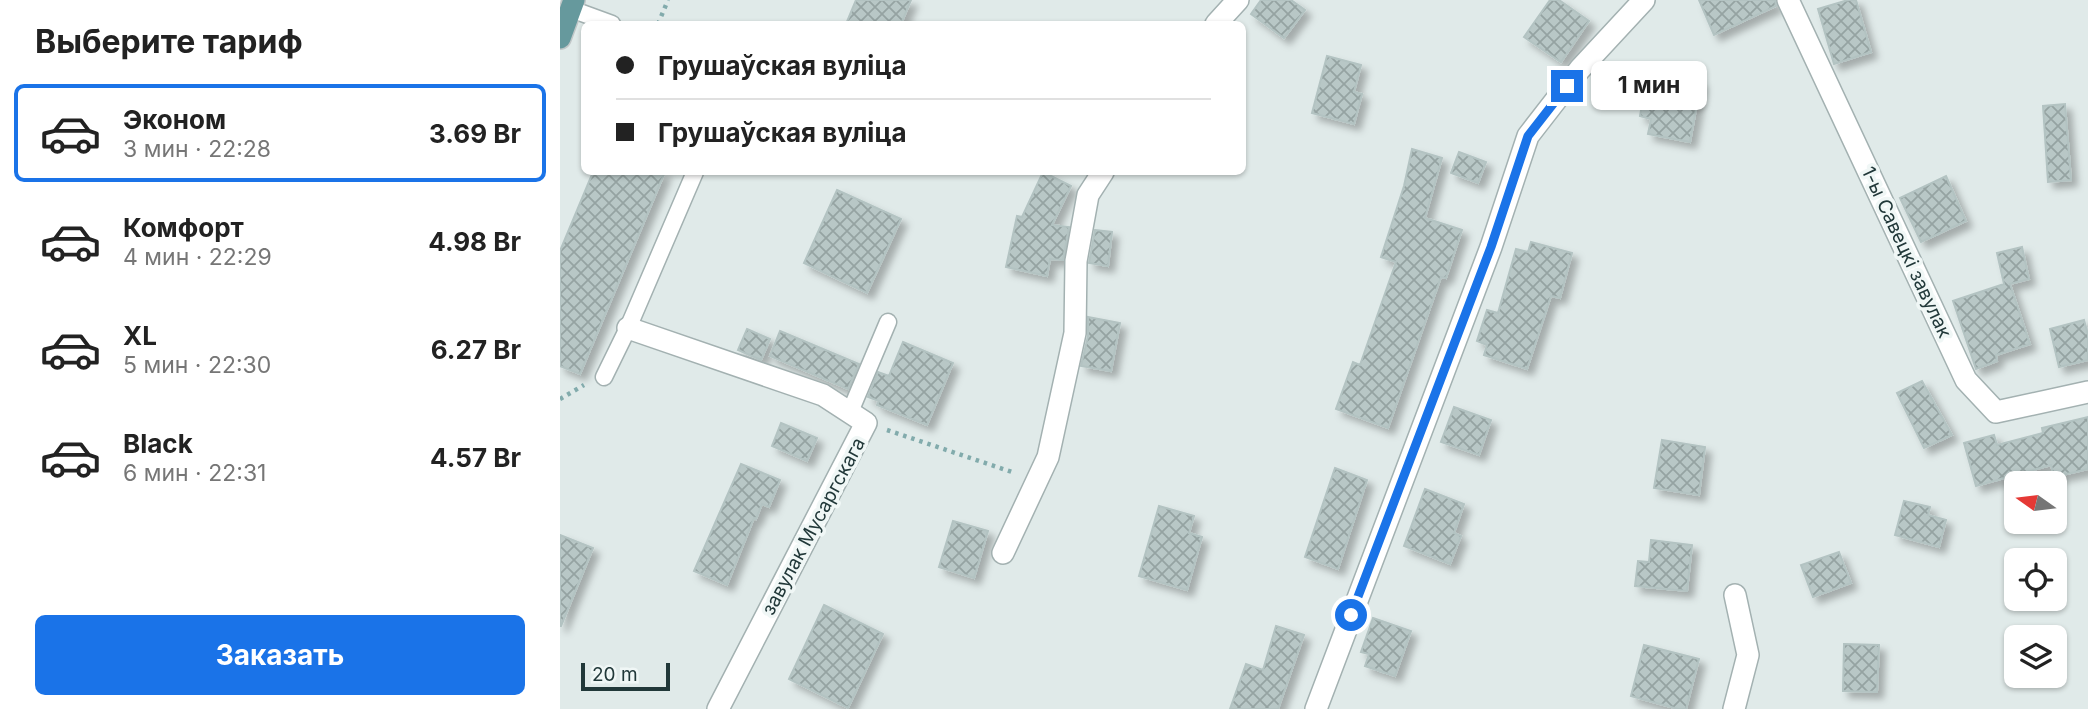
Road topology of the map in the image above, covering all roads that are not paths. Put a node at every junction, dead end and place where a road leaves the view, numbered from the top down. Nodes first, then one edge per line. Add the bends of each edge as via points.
1 (1238, 0) edge
2 (1644, 0) edge
3 (1788, 0) edge
4 (573, 4) edge
5 (606, 21) edge
6 (1219, 21) edge
7 (560, 38) edge
8 (694, 175) edge
9 (1101, 175) edge
10 (888, 322) dead end
11 (628, 328) junction
12 (604, 377) dead end
13 (2088, 392) edge
14 (858, 417) junction
15 (1003, 553) dead end
16 (1735, 595) dead end
17 (718, 709) edge
18 (1316, 709) edge
19 (1734, 709) edge

1 - 6 street
2 - 18 street via 1580,69 1528,136 1491,247
3 - 13 street, 1-ы Савецкі завулак via 1966,380 1996,412
4 - 5 lane
4 - 7 main road
8 - 11 lane
9 - 15 street via 1088,195 1076,261 1076,332 1048,457
10 - 14 lane
11 - 12 lane
11 - 14 street, завулак Мусаргскага via 823,395
14 - 17 street, завулак Мусаргскага
16 - 19 street via 1748,655

